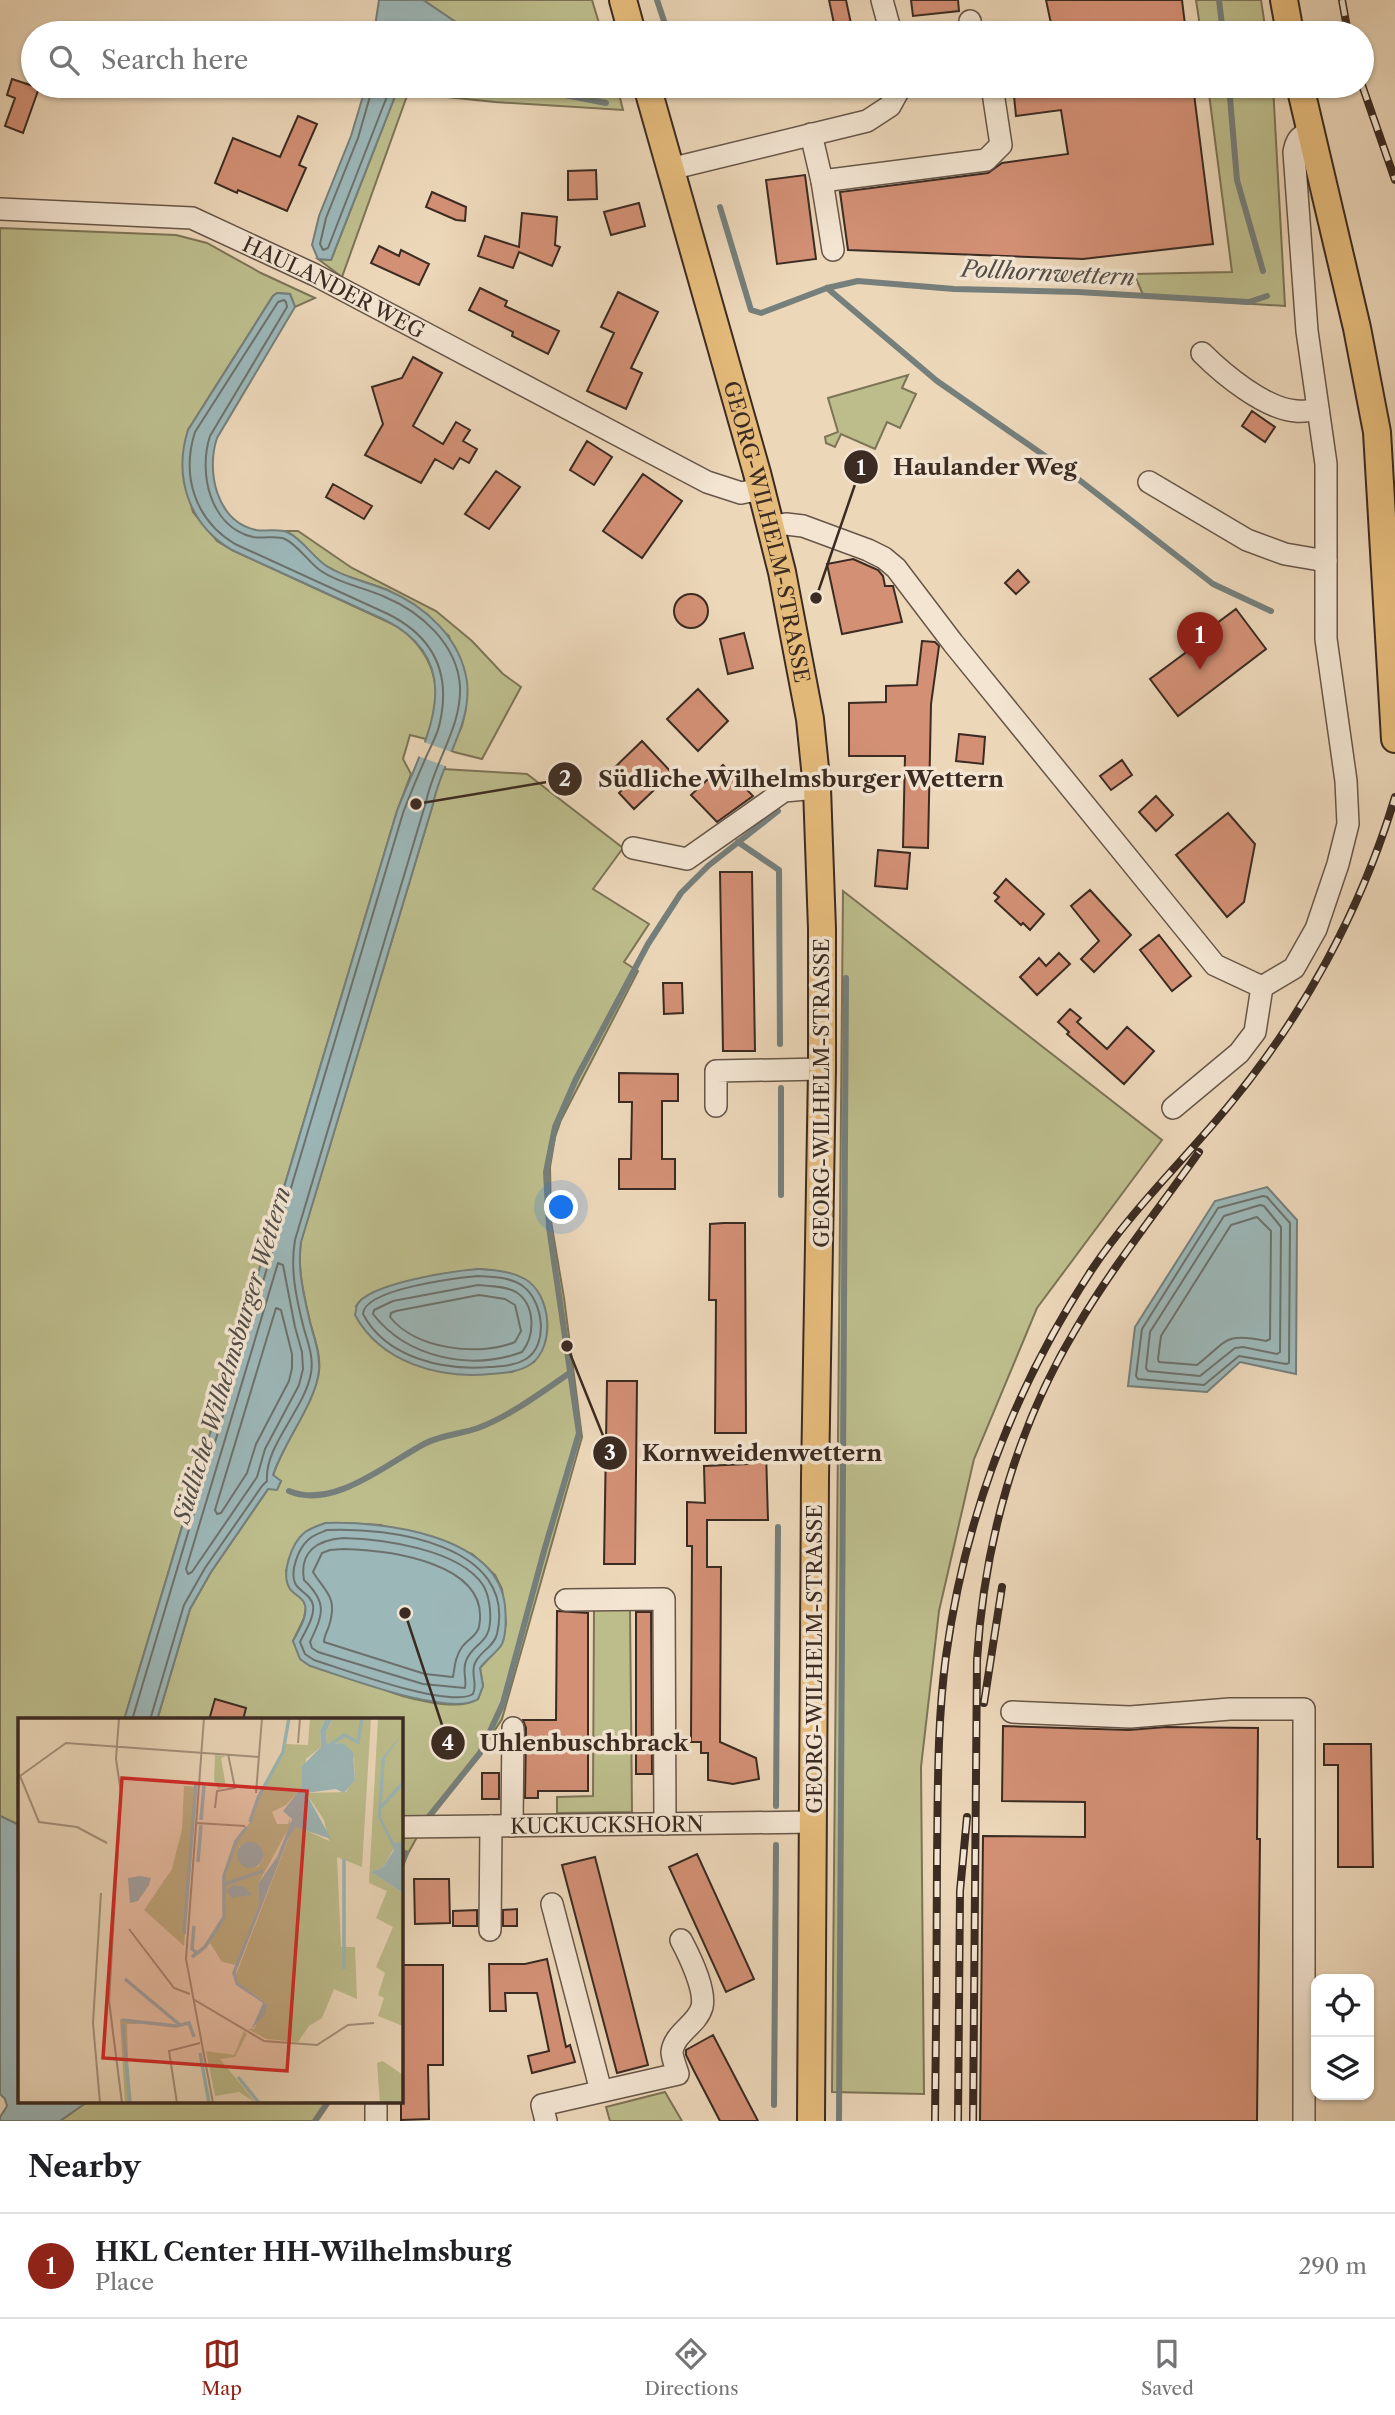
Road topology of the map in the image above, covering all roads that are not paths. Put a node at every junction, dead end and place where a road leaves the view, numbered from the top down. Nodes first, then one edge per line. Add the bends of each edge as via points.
1 (622, 0) edge
2 (882, 0) edge
3 (1284, 0) edge
4 (628, 21) edge
5 (888, 21) edge
6 (1288, 21) edge
7 (650, 98) edge
8 (896, 98) edge
9 (994, 98) edge
10 (1303, 98) edge
11 (1310, 132) junction
12 (811, 135) junction
13 (670, 169) junction
14 (822, 181) junction
15 (0, 209) edge
16 (833, 250) dead end
17 (1202, 353) dead end
18 (1318, 410) junction
19 (1149, 482) dead end
20 (761, 489) junction
21 (771, 527) junction
22 (1326, 561) junction
23 (1395, 739) edge
24 (817, 788) junction
25 (633, 848) dead end
26 (1262, 987) junction
27 (822, 1069) junction
28 (716, 1106) dead end
29 (1173, 1108) dead end
30 (566, 1600) dead end
31 (1012, 1712) dead end
32 (513, 1728) dead end
33 (814, 1822) junction
34 (665, 1824) junction
35 (502, 1826) junction
36 (402, 1827) edge
37 (552, 1904) dead end
38 (490, 1930) dead end
39 (681, 1940) dead end
40 (601, 2091) junction
41 (546, 2121) edge
42 (811, 2121) edge
43 (1304, 2121) edge

1 - 4 main road
2 - 5 street
3 - 6 main road
7 - 13 main road, GEORG-WILHELM-STRASSE
8 - 12 street via 875,117
9 - 14 street via 1000,145 986,160
10 - 11 main road
11 - 18 street via 1301,135 1294,152 1307,331
11 - 23 main road via 1377,432
12 - 13 street
12 - 14 street
13 - 20 main road, GEORG-WILHELM-STRASSE
14 - 16 street
15 - 20 street, HAULANDER WEG via 192,218 315,275 707,482 741,493
17 - 18 street via 1224,376 1267,401 1295,412
18 - 22 street via 1326,464
19 - 22 street via 1247,540 1285,554
20 - 21 main road, GEORG-WILHELM-STRASSE
21 - 24 main road, GEORG-WILHELM-STRASSE via 800,657
21 - 26 street via 803,526 868,550 896,568 1215,965
22 - 26 street via 1326,639 1348,824 1316,929 1294,968
24 - 25 street via 784,791 687,859
24 - 27 main road, GEORG-WILHELM-STRASSE
26 - 29 street via 1255,1032 1247,1043
27 - 28 street via 716,1071
27 - 33 main road, GEORG-WILHELM-STRASSE
30 - 34 street via 664,1599
31 - 43 street via 1130,1717 1304,1709
32 - 35 street
33 - 34 street, KUCKUCKSHORN
33 - 42 main road, GEORG-WILHELM-STRASSE
34 - 35 street, KUCKUCKSHORN
35 - 36 street, KUCKUCKSHORN
35 - 38 street
37 - 40 street
39 - 40 street via 694,1964 703,2005 672,2052 678,2074
40 - 41 street via 542,2105

